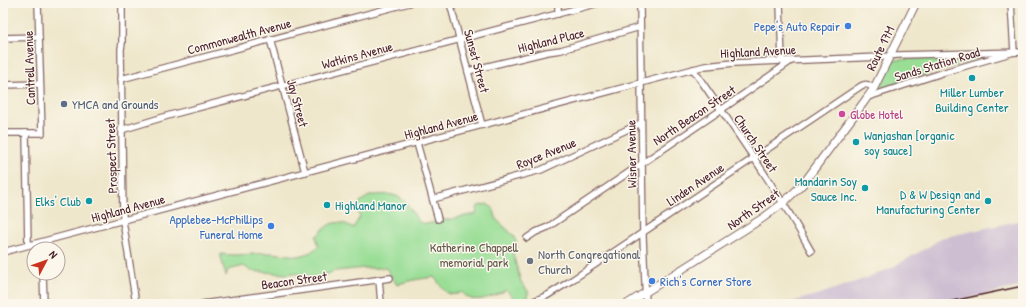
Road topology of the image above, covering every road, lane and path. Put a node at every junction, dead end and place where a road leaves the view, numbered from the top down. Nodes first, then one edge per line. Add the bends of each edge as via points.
1 (38, 3) edge
2 (122, 3) edge
3 (409, 3) edge
4 (450, 3) edge
5 (558, 3) edge
6 (599, 3) edge
7 (640, 3) edge
8 (780, 3) edge
9 (916, 3) edge
10 (1011, 3) edge
11 (558, 14) junction
12 (640, 27) junction
13 (39, 37) junction
14 (3, 38) edge
15 (270, 39) junction
16 (460, 40) junction
17 (1014, 52) junction
18 (1023, 52) edge
19 (890, 56) junction
20 (782, 61) junction
21 (791, 61) junction
22 (693, 69) junction
23 (468, 71) junction
24 (121, 79) junction
25 (641, 83) junction
26 (40, 84) junction
27 (3, 85) edge
28 (282, 86) junction
29 (874, 88) junction
30 (866, 100) junction
31 (721, 110) junction
32 (641, 123) junction
33 (482, 125) junction
34 (121, 130) junction
35 (3, 133) edge
36 (26, 133) junction
37 (417, 142) junction
38 (754, 158) junction
39 (642, 163) junction
40 (305, 172) junction
41 (433, 200) junction
42 (783, 203) junction
43 (438, 219) dead end
44 (123, 221) junction
45 (643, 233) junction
46 (527, 238) dead end
47 (28, 241) edge
48 (47, 241) edge
49 (26, 246) edge
50 (811, 251) dead end
51 (3, 252) edge
52 (390, 278) dead end
53 (379, 279) junction
54 (43, 281) edge
55 (645, 293) junction
56 (44, 304) edge
57 (136, 304) edge
58 (202, 304) edge
59 (381, 304) edge
60 (527, 304) edge
61 (627, 304) edge
62 (646, 304) edge

1 - 13 street, Cantrell Avenue
2 - 24 street, Prospect Street
3 - 15 street, Commonwealth Avenue
4 - 16 street, Sunset Street
5 - 11 street
6 - 11 street, Watkins Avenue
7 - 12 street, Wisner Avenue
8 - 20 street
9 - 19 main road, Route 17M
10 - 17 street
11 - 16 street, Watkins Avenue
12 - 23 street, Highland Place via 561,50
12 - 25 street, Wisner Avenue
13 - 14 street
13 - 26 street, Cantrell Avenue
15 - 24 street, Commonwealth Avenue
15 - 28 street, Jay Street
16 - 23 street, Sunset Street
16 - 28 street, Watkins Avenue
17 - 18 street
17 - 19 street, Highland Avenue
17 - 30 street, Sands Station Road via 948,71
19 - 21 street, Highland Avenue
19 - 29 main road, Route 17M
20 - 21 street, Highland Avenue
20 - 22 street, Highland Avenue via 717,64
21 - 31 street, North Beacon Street
22 - 25 street, Highland Avenue
22 - 31 street, Church Street
23 - 33 street, Sunset Street
24 - 34 street, Prospect Street
25 - 32 street, Wisner Avenue
25 - 33 street, Highland Avenue
26 - 27 street
26 - 36 street, Cantrell Avenue via 42,133
28 - 34 street, Watkins Avenue
28 - 40 street, Jay Street
29 - 30 main road, Route 17M
29 - 38 street, Linden Avenue via 864,84
30 - 42 main road, North Street via 803,184
31 - 38 street, Church Street
31 - 39 street, North Beacon Street
32 - 39 street, Wisner Avenue
32 - 41 street, Royce Avenue via 541,170
33 - 37 street, Highland Avenue
34 - 44 street, Prospect Street
35 - 36 street
36 - 47 street
37 - 40 street, Highland Avenue
37 - 41 street
38 - 42 street, Church Street
38 - 45 street, Linden Avenue
39 - 45 street, Wisner Avenue
39 - 46 street, North Beacon Street via 548,227
40 - 44 street, Highland Avenue
41 - 43 street
42 - 50 street, Church Street
42 - 55 main road, North Street
44 - 48 street, Highland Avenue
44 - 57 street, Prospect Street
45 - 55 street, Wisner Avenue
45 - 60 street, Linden Avenue via 572,280
49 - 51 street, Highland Avenue
52 - 53 street, Beacon Street
53 - 58 street, Beacon Street
53 - 59 street
54 - 56 street
55 - 61 main road, North Street
55 - 62 street, Wisner Avenue

